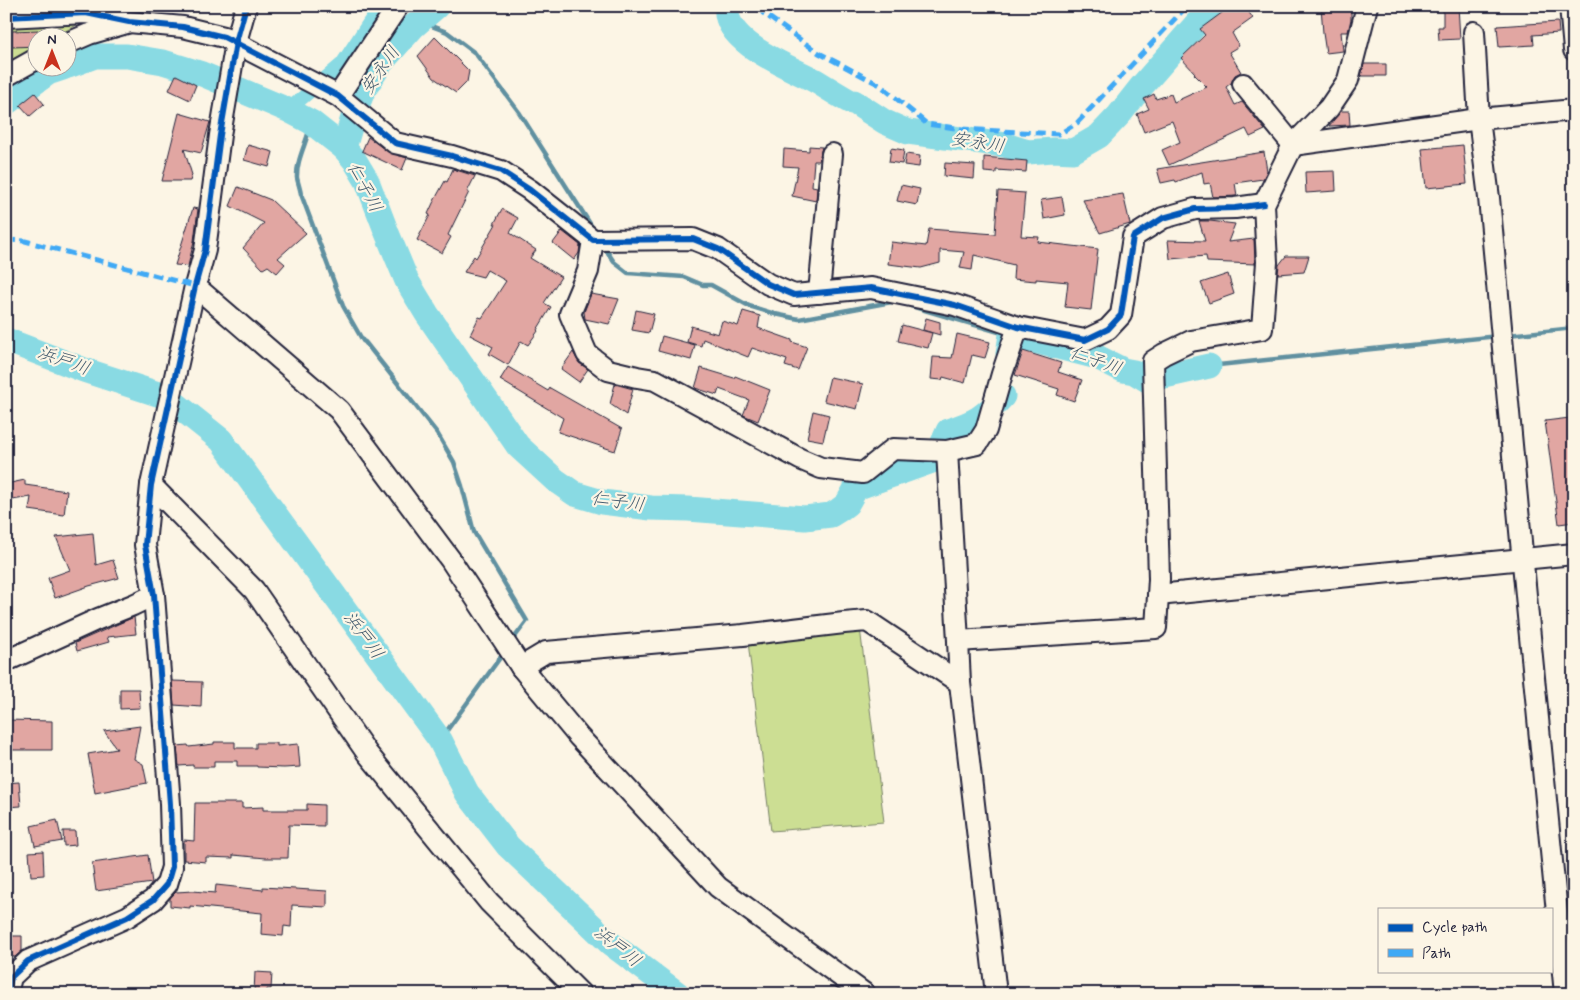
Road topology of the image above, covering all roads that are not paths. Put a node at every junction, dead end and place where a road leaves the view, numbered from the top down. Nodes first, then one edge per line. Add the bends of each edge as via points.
1 (246, 6) edge
2 (398, 6) edge
3 (1367, 6) edge
4 (1570, 6) edge
5 (86, 10) edge
6 (6, 17) edge
7 (129, 22) junction
8 (1474, 32) dead end
9 (78, 39) edge
10 (236, 42) junction
11 (1574, 50) edge
12 (28, 64) edge
13 (6, 76) edge
14 (1243, 84) dead end
15 (338, 96) junction
16 (1574, 110) edge
17 (1479, 120) junction
18 (1293, 145) junction
19 (832, 154) dead end
20 (1264, 204) junction
21 (593, 240) junction
22 (195, 286) junction
23 (820, 293) junction
24 (1018, 328) junction
25 (947, 451) junction
26 (151, 485) junction
27 (1574, 554) edge
28 (1523, 560) junction
29 (154, 594) junction
30 (1158, 594) junction
31 (958, 641) junction
32 (6, 661) edge
33 (521, 667) junction
34 (960, 683) junction
35 (1565, 993) edge
36 (6, 994) edge
37 (581, 994) edge
38 (865, 994) edge
39 (996, 994) edge

1 - 10 street
2 - 15 street
3 - 18 street via 1348,80 1329,108
4 - 11 street
5 - 6 street
5 - 7 street
7 - 9 street
7 - 10 street via 183,27
8 - 17 street
10 - 15 street
10 - 22 street via 205,250
12 - 13 street
14 - 18 street
15 - 21 street via 395,143 501,171
16 - 17 street
17 - 18 street
17 - 28 street
18 - 20 street
19 - 23 street
20 - 24 street via 1194,210 1163,218 1133,238 1120,314 1108,329 1085,340
20 - 30 street via 1267,262 1262,329 1191,341 1153,361
21 - 23 street via 693,239 718,249 776,288 794,295
21 - 25 street via 588,271 570,314 587,354 608,370 655,380 821,468 863,473 893,449
22 - 26 street
22 - 33 street via 339,410 450,559
23 - 24 street via 871,288 955,305
24 - 25 street via 986,430 977,444
25 - 31 street
26 - 29 street via 145,545
26 - 37 street via 254,590 367,752 489,902
27 - 28 street
28 - 30 street
28 - 35 street
29 - 32 street
29 - 36 street via 170,804 172,867 167,884 153,900 127,917 28,961 11,977
30 - 31 street via 1156,628
31 - 34 street
33 - 34 street via 546,652 867,621
33 - 38 street via 580,737 718,887
34 - 39 street

